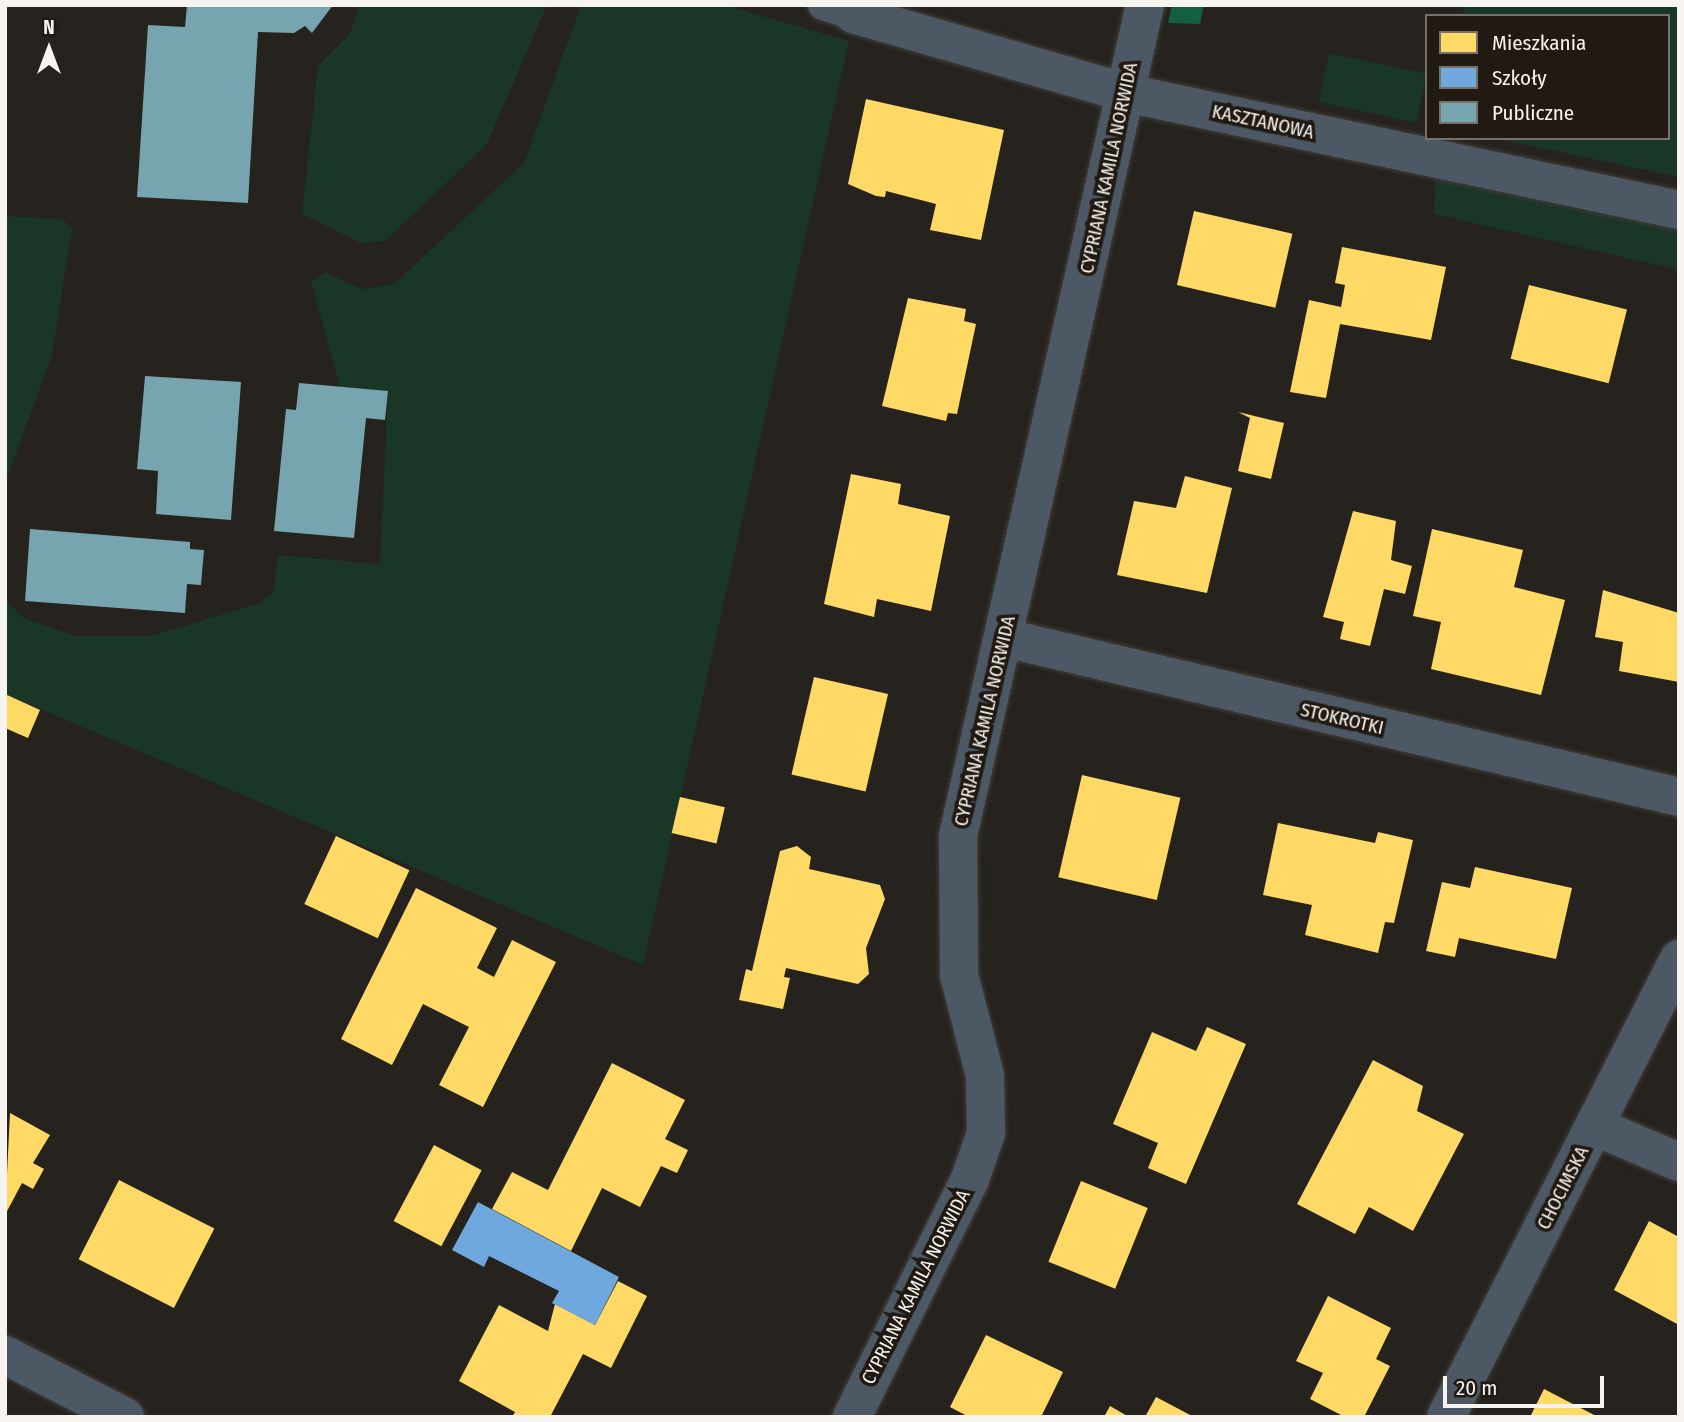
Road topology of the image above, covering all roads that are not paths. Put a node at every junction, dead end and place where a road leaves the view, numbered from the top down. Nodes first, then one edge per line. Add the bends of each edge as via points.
1 (1145, 5) edge
2 (838, 9) edge
3 (1126, 93) junction
4 (1679, 209) edge
5 (1005, 638) junction
6 (1679, 797) edge
7 (1679, 959) edge
8 (1594, 1126) junction
9 (1679, 1162) edge
10 (5, 1355) edge
11 (125, 1417) edge
12 (852, 1417) edge
13 (1446, 1417) edge

1 - 3 street, CYPRIANA KAMILA NORWIDA
2 - 3 street, KASZTANOWA
3 - 4 street, KASZTANOWA
3 - 5 street, CYPRIANA KAMILA NORWIDA
5 - 6 street, STOKROTKI
5 - 12 street, CYPRIANA KAMILA NORWIDA via 958,835 954,916 959,975 985,1076 986,1133 970,1179
7 - 8 street, CHOCIMSKA
8 - 9 street
8 - 13 street, CHOCIMSKA
10 - 11 street

